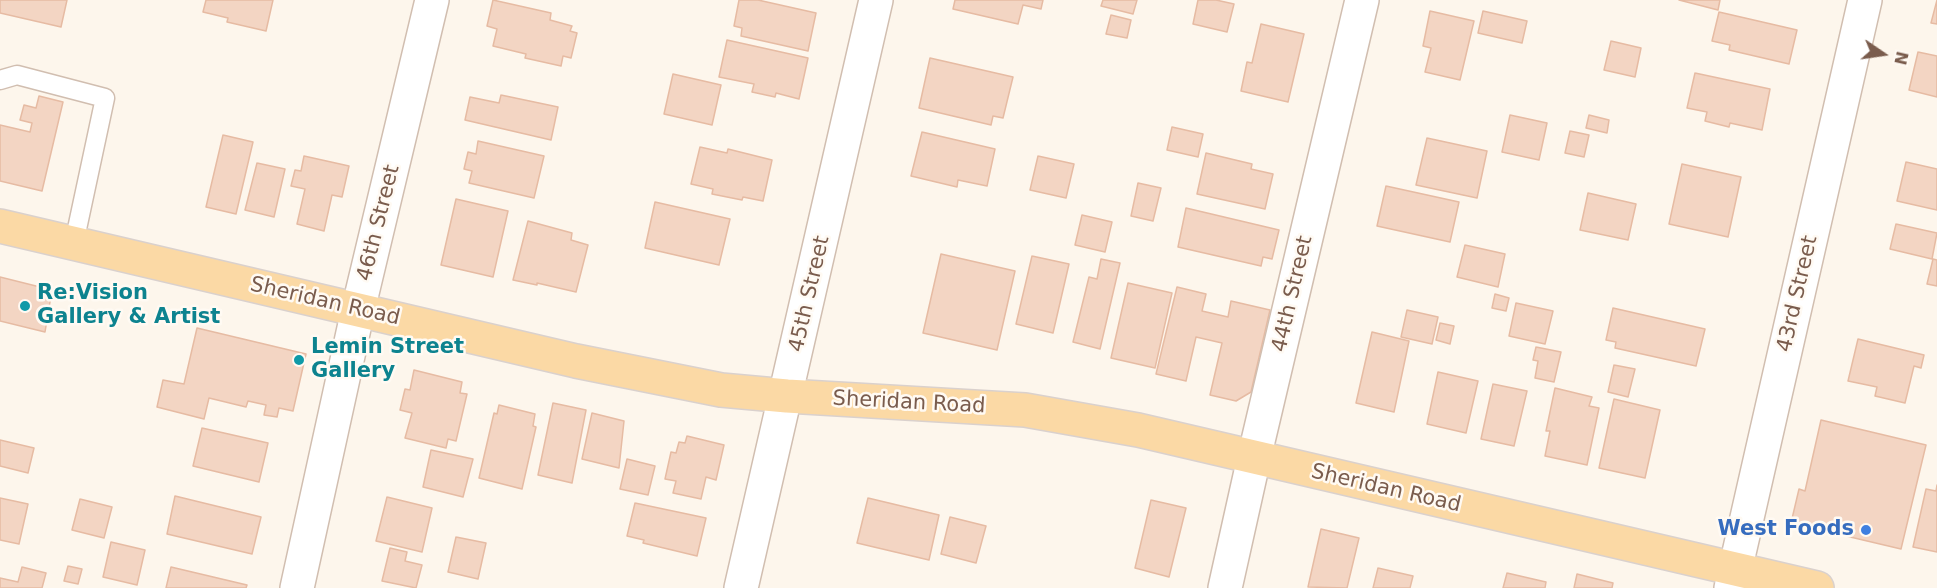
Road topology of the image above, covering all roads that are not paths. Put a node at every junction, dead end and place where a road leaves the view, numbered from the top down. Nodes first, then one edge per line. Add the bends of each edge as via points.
1 (432, 0) edge
2 (876, 0) edge
3 (1362, 0) edge
4 (1865, 0) edge
5 (0, 81) edge
6 (0, 226) edge
7 (74, 243) junction
8 (358, 310) junction
9 (787, 396) junction
10 (1254, 458) junction
11 (1733, 579) edge
12 (297, 588) edge
13 (741, 588) edge
14 (1225, 588) edge
15 (1816, 588) edge

1 - 8 street, 46th Street
2 - 9 street, 45th Street
3 - 10 street, 44th Street
4 - 11 street, 43rd Street
5 - 7 lane via 17,75 105,98
6 - 7 main road, Sheridan Road
7 - 8 main road, Sheridan Road
8 - 9 main road, Sheridan Road via 576,361 721,390
8 - 12 street, 46th Street
9 - 10 main road, Sheridan Road via 1025,410 1138,430
9 - 13 street, 45th Street
10 - 11 main road, Sheridan Road
10 - 14 street, 44th Street
11 - 15 main road, Sheridan Road

